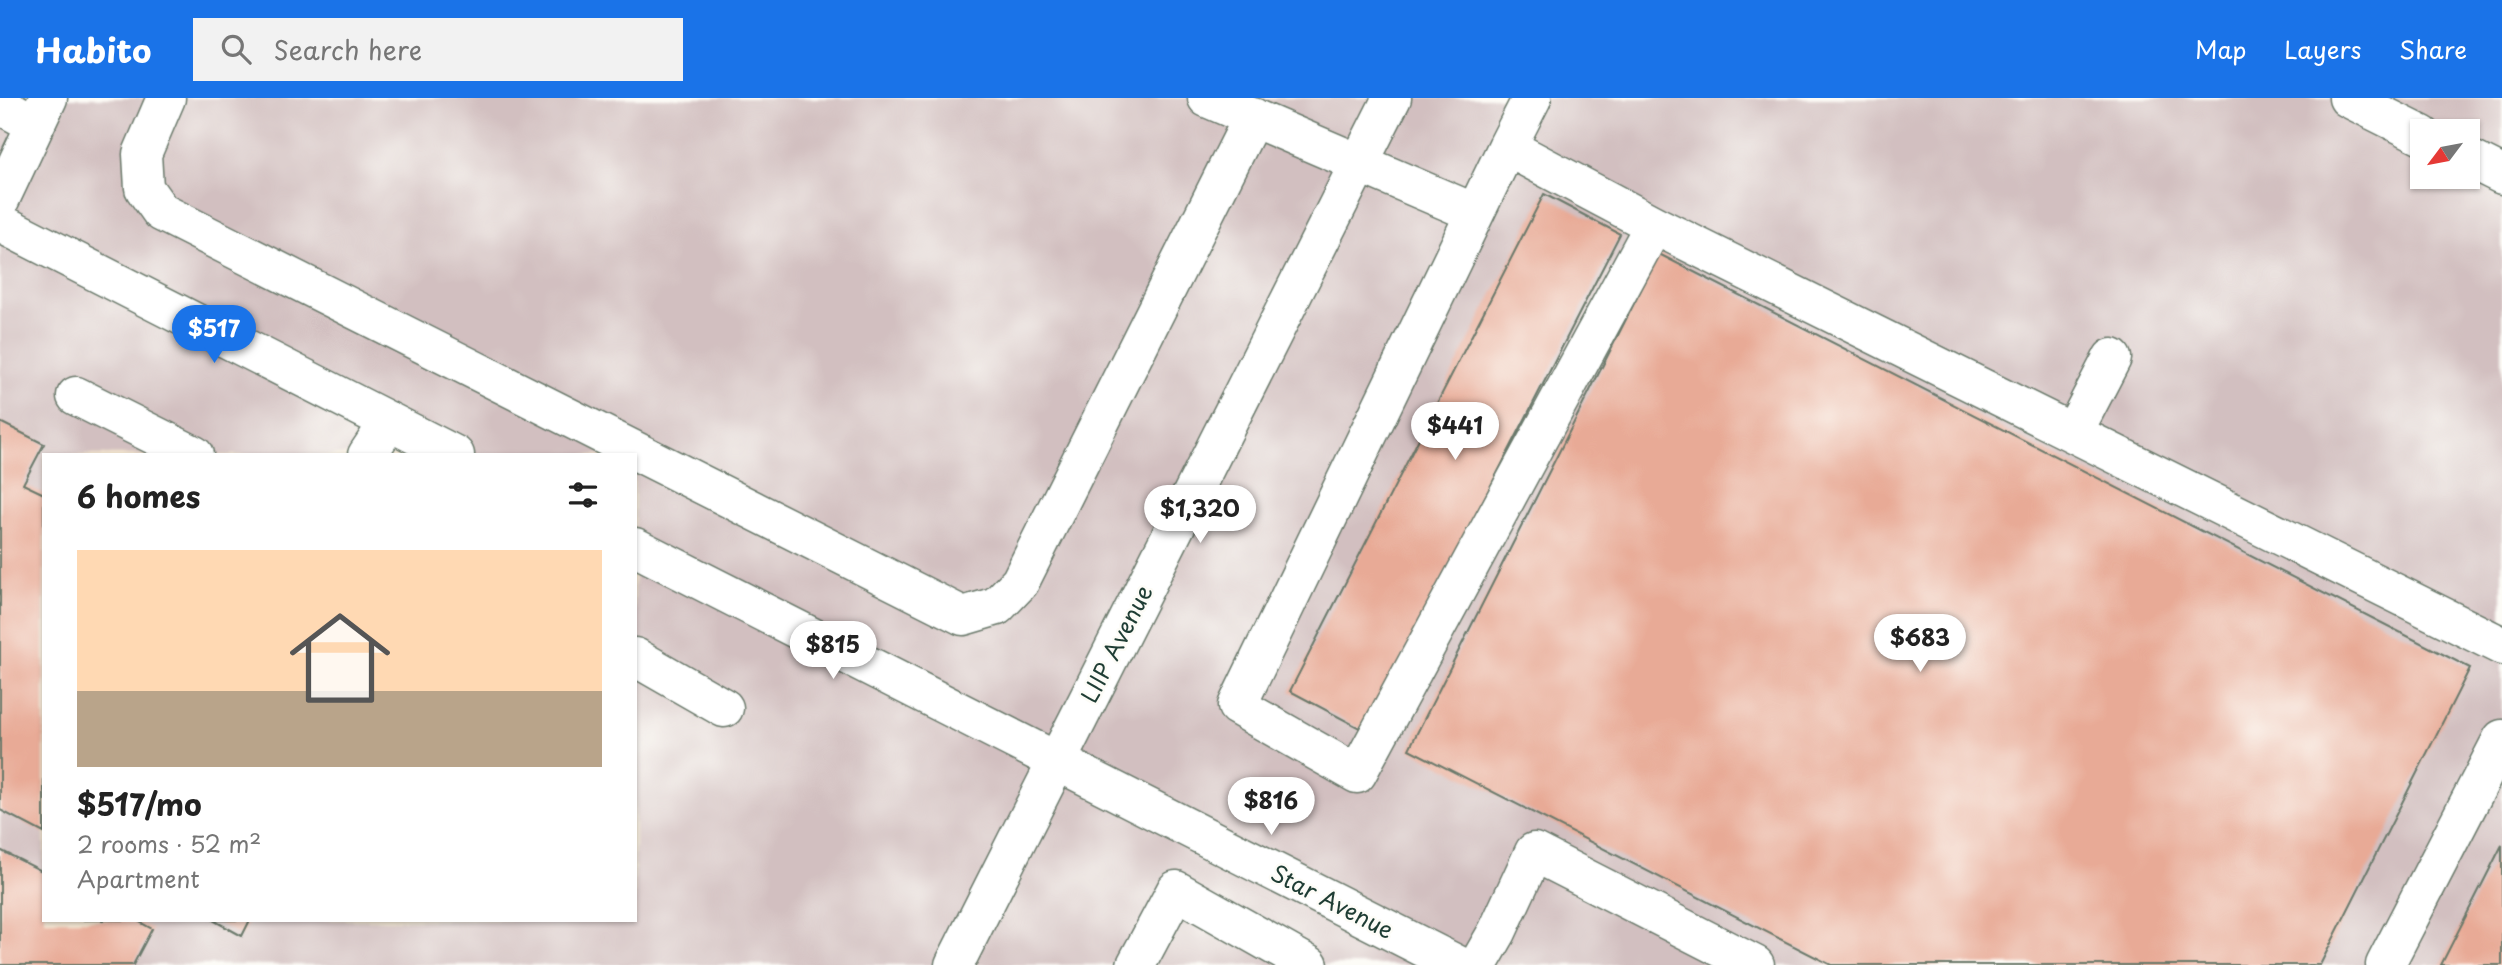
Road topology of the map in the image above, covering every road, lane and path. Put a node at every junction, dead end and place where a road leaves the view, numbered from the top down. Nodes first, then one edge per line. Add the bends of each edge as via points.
1 (166, 98) edge
2 (1207, 98) edge
3 (1392, 98) edge
4 (1532, 98) edge
5 (2348, 98) edge
6 (0, 106) edge
7 (42, 111) edge
8 (1253, 117) junction
9 (2410, 129) edge
10 (1507, 147) junction
11 (1359, 162) junction
12 (2480, 164) edge
13 (2502, 175) edge
14 (0, 200) edge
15 (1475, 214) junction
16 (0, 223) edge
17 (1654, 225) junction
18 (2112, 358) dead end
19 (76, 397) dead end
20 (389, 422) junction
21 (2074, 431) junction
22 (190, 453) edge
23 (368, 453) edge
24 (451, 453) edge
25 (637, 548) edge
26 (2502, 646) edge
27 (637, 658) edge
28 (724, 708) dead end
29 (2502, 739) edge
30 (1057, 762) junction
31 (1444, 962) edge
32 (954, 965) edge
33 (1136, 965) edge
34 (1309, 965) edge
35 (1478, 965) edge
36 (1755, 965) edge
37 (2385, 965) edge

1 - 8 street via 142,154 145,188 162,212 962,616 997,606 1020,582
2 - 8 street
3 - 11 street, LIIP Avenue
4 - 10 street
5 - 9 street
6 - 7 street
7 - 14 street
8 - 11 street
10 - 15 street
10 - 17 street
11 - 15 street
11 - 30 street, LIIP Avenue
12 - 13 street
15 - 17 street via 1237,706 1357,774
16 - 20 street
17 - 21 street
18 - 21 street
19 - 22 street
20 - 23 street
20 - 24 street
21 - 26 street
25 - 30 street, Star Avenue
27 - 28 street
29 - 37 street
30 - 31 street, Star Avenue
30 - 32 street, LIIP Avenue
33 - 34 street via 1176,890
35 - 36 street via 1534,852

